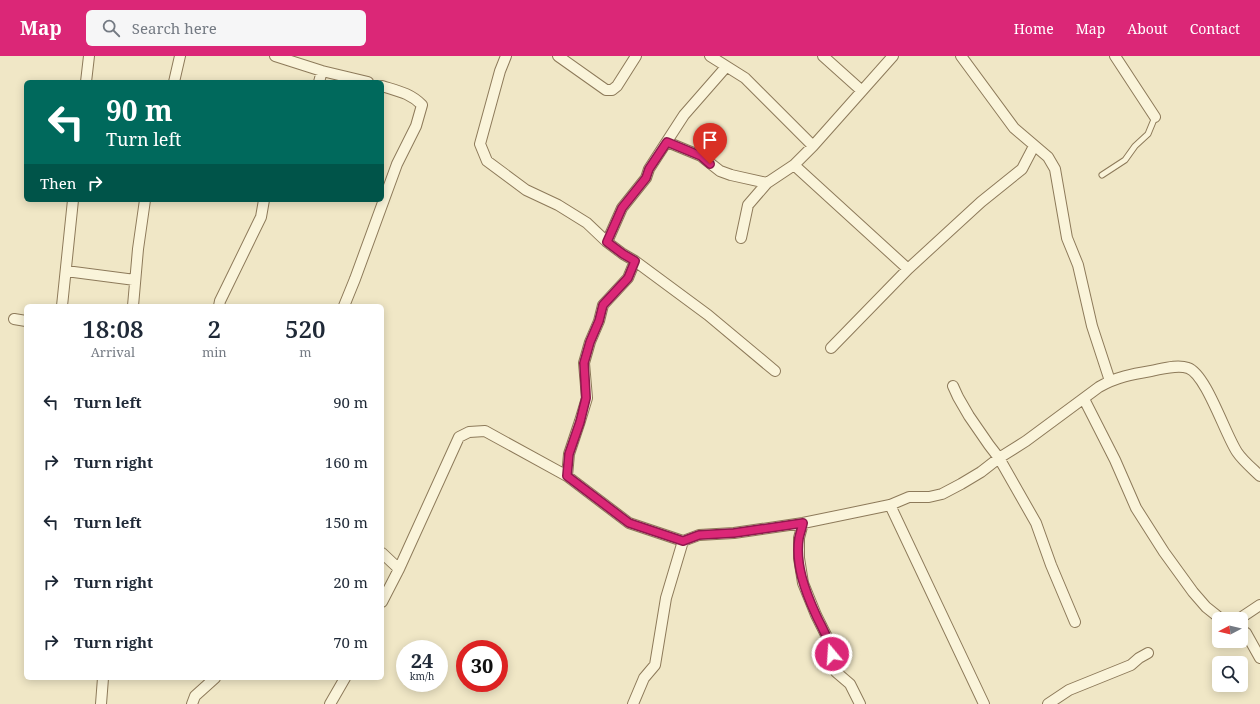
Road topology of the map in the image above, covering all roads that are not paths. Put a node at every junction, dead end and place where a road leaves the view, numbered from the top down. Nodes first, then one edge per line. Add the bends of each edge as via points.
1 (89, 56) edge
2 (180, 56) edge
3 (275, 56) edge
4 (506, 56) edge
5 (558, 56) edge
6 (636, 56) edge
7 (710, 56) edge
8 (823, 56) edge
9 (893, 56) edge
10 (961, 56) edge
11 (1115, 56) edge
12 (726, 67) junction
13 (322, 71) junction
14 (86, 80) edge
15 (174, 80) edge
16 (320, 80) edge
17 (360, 80) edge
18 (384, 87) edge
19 (862, 91) junction
20 (1155, 116) joint
21 (667, 142) junction
22 (814, 146) junction
23 (1034, 146) junction
24 (794, 165) junction
25 (1102, 175) dead end
26 (768, 183) junction
27 (384, 200) edge
28 (73, 202) edge
29 (145, 202) edge
30 (264, 202) edge
31 (383, 202) edge
32 (741, 238) dead end
33 (607, 242) junction
34 (635, 261) junction
35 (908, 269) junction
36 (66, 271) junction
37 (135, 280) junction
38 (62, 304) edge
39 (134, 304) edge
40 (219, 304) edge
41 (345, 304) edge
42 (14, 319) dead end
43 (24, 321) edge
44 (831, 348) dead end
45 (775, 371) dead end
46 (1110, 381) junction
47 (953, 386) dead end
48 (1084, 398) junction
49 (999, 458) junction
50 (567, 476) junction
51 (1260, 476) edge
52 (890, 505) junction
53 (803, 523) junction
54 (683, 541) junction
55 (384, 555) edge
56 (399, 569) junction
57 (384, 598) edge
58 (1260, 605) edge
59 (1212, 612) edge
60 (1248, 613) edge
61 (1075, 622) dead end
62 (1248, 637) edge
63 (1148, 653) dead end
64 (1260, 658) edge
65 (104, 680) edge
66 (213, 680) edge
67 (345, 680) edge
68 (101, 704) edge
69 (192, 704) edge
70 (330, 704) edge
71 (633, 704) edge
72 (860, 704) edge
73 (984, 704) edge
74 (1048, 704) edge

1 - 14 street
2 - 15 street
3 - 13 street
4 - 33 street via 480,144 487,161 526,190 558,204 587,223
5 - 6 street via 606,90 612,90 617,86
7 - 12 street
8 - 19 street
9 - 19 street
10 - 23 street via 1014,128
11 - 20 street
12 - 21 street via 684,115
12 - 22 street via 746,78
13 - 16 street
13 - 17 street
18 - 27 street via 414,97 422,105 416,126 397,164
19 - 22 street
20 - 25 lane via 1148,134 1135,146 1126,160
21 - 26 street via 701,156 720,171
21 - 33 street via 646,178 622,208
22 - 24 street
23 - 35 street via 1022,169 981,202
23 - 46 street via 1048,157 1055,169 1067,238 1078,264 1092,326
24 - 26 street
24 - 35 street
26 - 32 street via 748,205
28 - 36 street
29 - 37 street
30 - 40 street via 262,217
31 - 41 street
33 - 34 street
34 - 45 street via 708,315
34 - 50 street via 628,278 603,305 590,342 584,363 586,398 569,454
35 - 44 street
36 - 37 street
36 - 38 street
37 - 39 street
42 - 43 street
46 - 48 street
46 - 51 street via 1128,375 1179,366 1194,371 1211,398 1238,453
47 - 49 street via 969,416
48 - 49 street
48 - 59 street via 1140,515 1193,592
49 - 52 street via 981,472 942,494 929,498 909,498
49 - 61 street via 1036,523
50 - 54 street via 629,523
50 - 56 street via 485,431 469,432 459,437
52 - 53 street
52 - 73 street
53 - 54 street via 734,533 699,535
53 - 72 street via 799,538 799,558 803,583 831,645 836,672 850,684
54 - 71 street via 666,598 655,665 644,678
55 - 56 street
56 - 57 street
58 - 60 street
62 - 64 street
63 - 74 street via 1131,665 1069,690
65 - 68 street
66 - 69 street via 194,696
67 - 70 street

